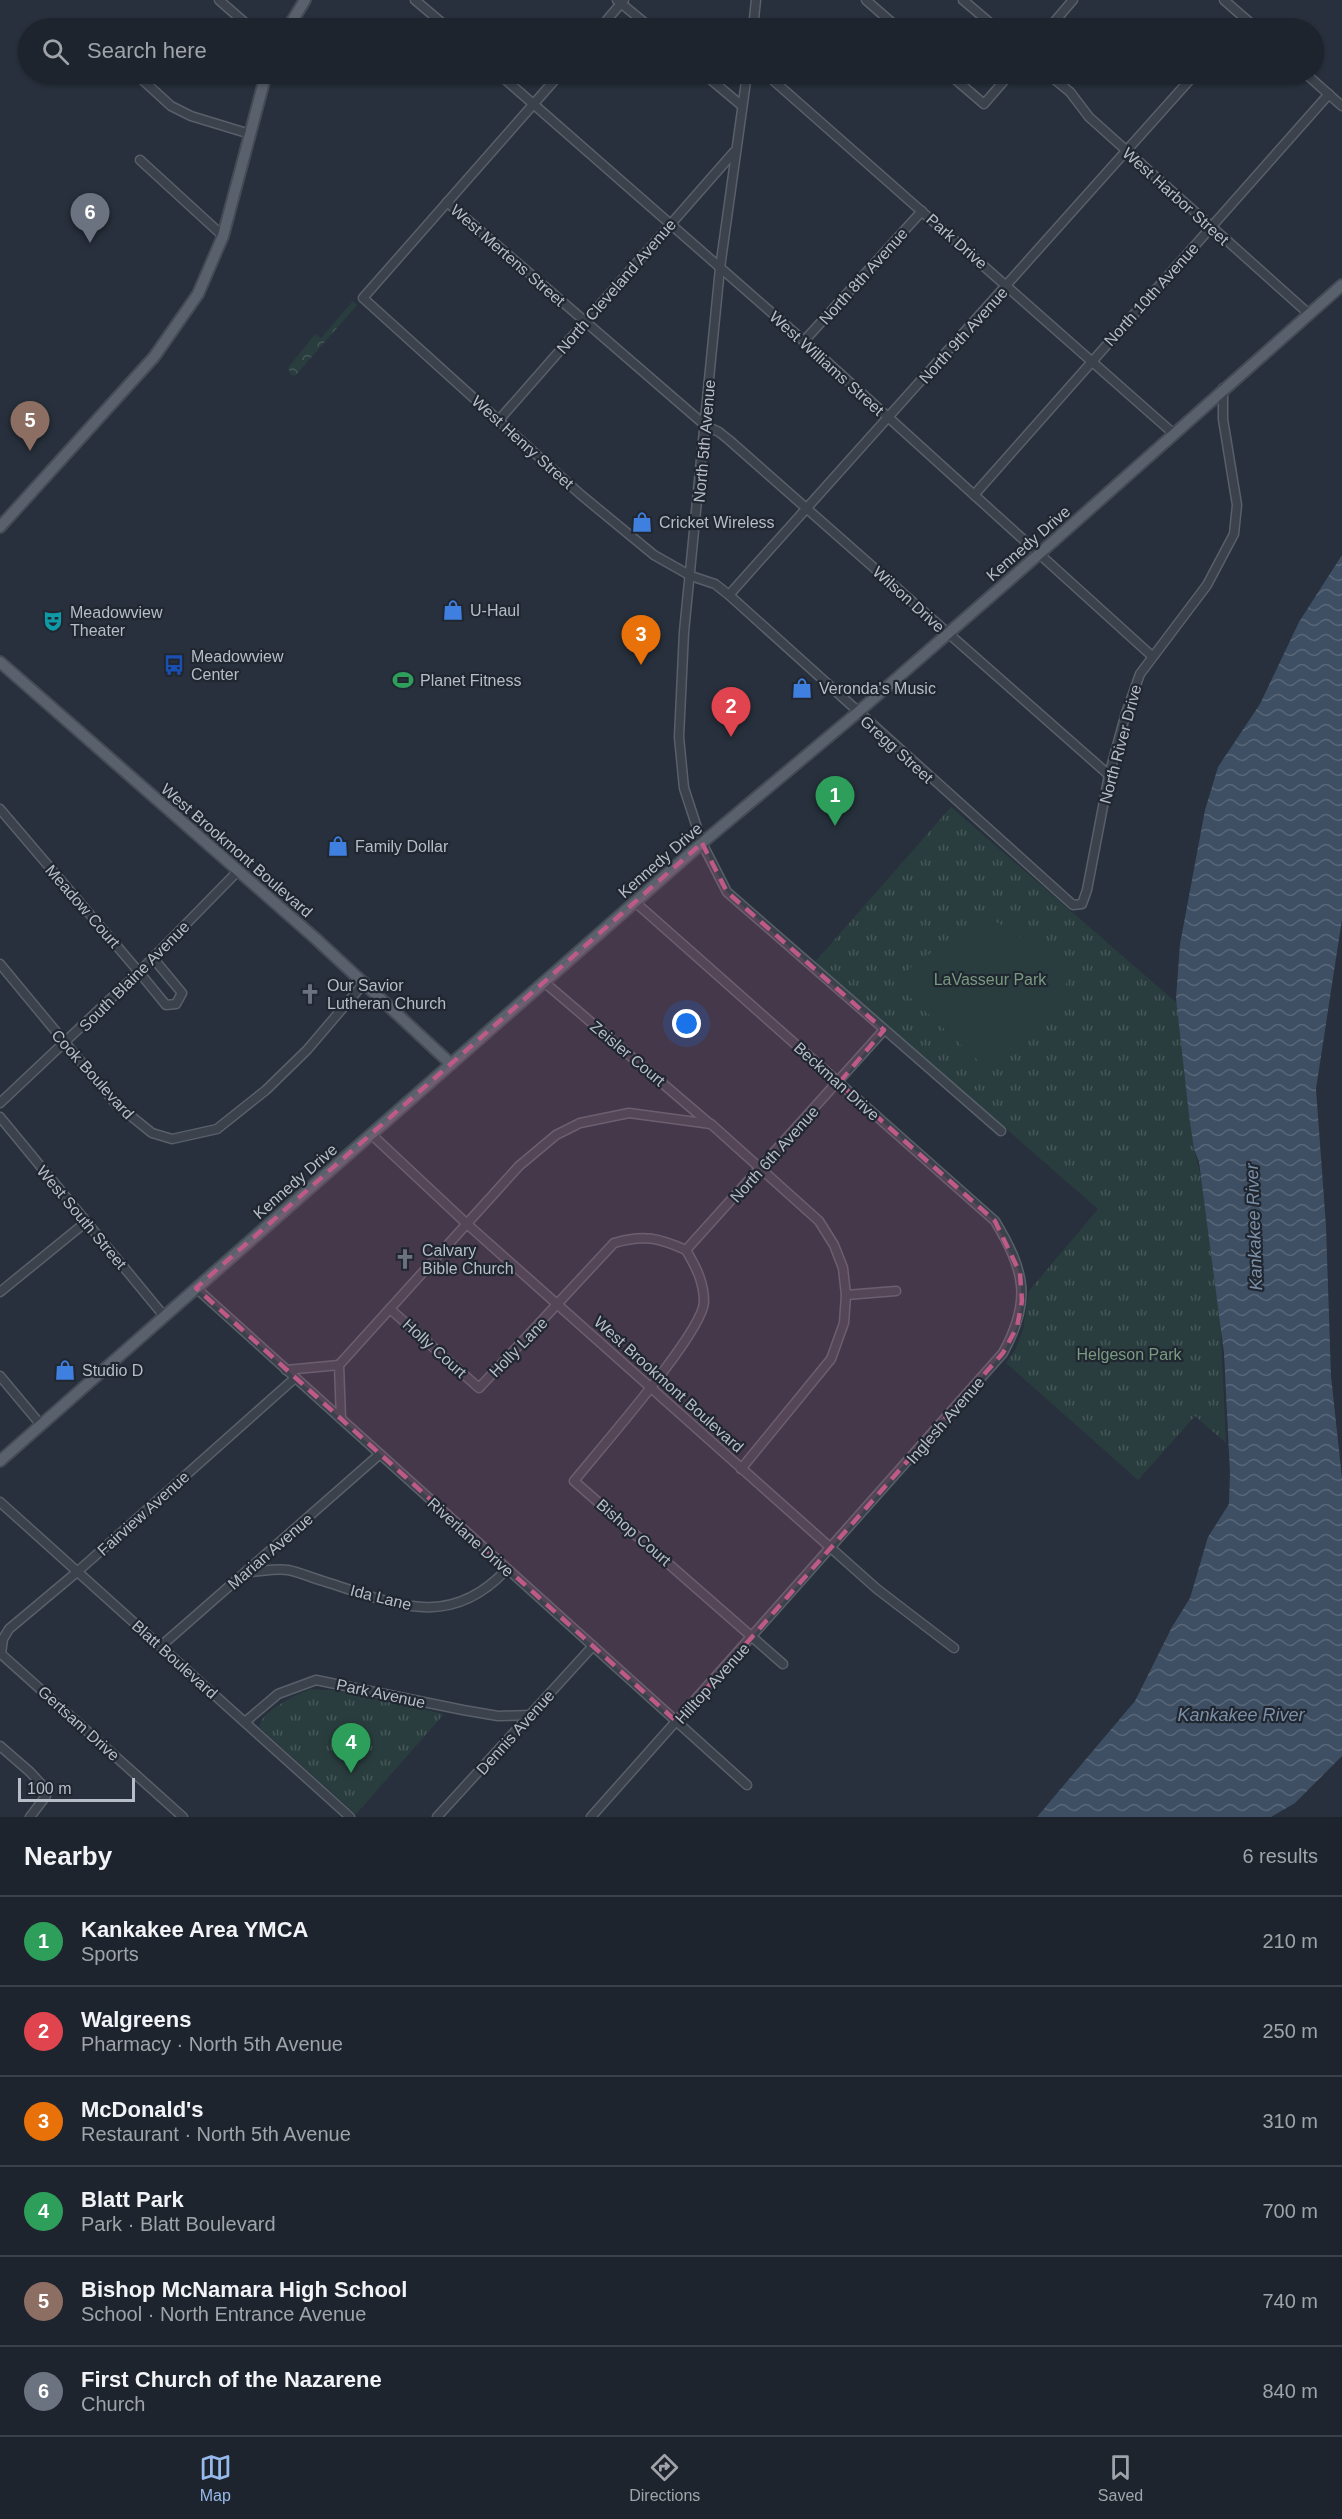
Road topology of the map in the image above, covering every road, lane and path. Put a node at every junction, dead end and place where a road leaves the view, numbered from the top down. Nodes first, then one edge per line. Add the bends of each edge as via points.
1 (219, 0) edge
2 (306, 0) edge
3 (415, 0) edge
4 (756, 0) edge
5 (866, 0) edge
6 (963, 0) edge
7 (1073, 0) edge
8 (1224, 0) edge
9 (621, 1) edge
10 (240, 18) edge
11 (294, 18) edge
12 (436, 18) edge
13 (608, 18) edge
14 (640, 18) edge
15 (754, 18) edge
16 (887, 18) edge
17 (984, 18) edge
18 (1057, 18) edge
19 (1244, 18) edge
20 (147, 84) edge
21 (263, 84) edge
22 (511, 84) edge
23 (551, 84) edge
24 (716, 84) edge
25 (745, 84) edge
26 (776, 84) edge
27 (961, 84) edge
28 (1001, 84) edge
29 (1060, 84) edge
30 (1186, 84) edge
31 (1318, 84) edge
32 (1329, 94) junction
33 (533, 103) junction
34 (741, 105) junction
35 (1342, 106) edge
36 (250, 135) junction
37 (1127, 151) junction
38 (734, 152) junction
39 (140, 160) dead end
40 (447, 202) junction
41 (922, 211) junction
42 (669, 225) junction
43 (1210, 228) junction
44 (224, 236) junction
45 (720, 268) junction
46 (1342, 285) edge
47 (1008, 286) junction
48 (1309, 314) junction
49 (584, 322) junction
50 (804, 341) junction
51 (1092, 361) junction
52 (1223, 388) junction
53 (889, 418) junction
54 (499, 420) junction
55 (706, 426) junction
56 (1174, 434) junction
57 (974, 495) junction
58 (806, 508) junction
59 (0, 526) edge
60 (1039, 554) junction
61 (691, 576) junction
62 (729, 595) junction
63 (947, 633) junction
64 (1152, 656) junction
65 (0, 662) edge
66 (857, 713) junction
67 (1109, 775) junction
68 (0, 809) edge
69 (702, 843) junction
70 (238, 871) junction
71 (634, 902) junction
72 (1073, 905) joint
73 (153, 958) junction
74 (0, 964) edge
75 (139, 972) junction
76 (365, 982) junction
77 (544, 982) junction
78 (884, 1030) junction
79 (65, 1044) junction
80 (451, 1064) junction
81 (839, 1083) junction
82 (0, 1103) edge
83 (0, 1118) edge
84 (711, 1124) junction
85 (1001, 1131) dead end
86 (371, 1134) junction
87 (762, 1168) junction
88 (86, 1222) junction
89 (466, 1224) junction
90 (686, 1250) junction
91 (1020, 1273) joint
92 (196, 1288) junction
93 (896, 1291) dead end
94 (0, 1292) edge
95 (846, 1295) junction
96 (558, 1305) junction
97 (390, 1309) junction
98 (164, 1316) junction
99 (339, 1365) junction
100 (286, 1370) junction
101 (0, 1376) edge
102 (295, 1378) junction
103 (649, 1387) junction
104 (479, 1388) joint
105 (341, 1419) junction
106 (41, 1425) junction
107 (380, 1454) junction
108 (0, 1461) edge
109 (741, 1469) junction
110 (0, 1502) edge
111 (831, 1548) junction
112 (507, 1569) junction
113 (77, 1572) junction
114 (246, 1572) junction
115 (754, 1636) junction
116 (593, 1646) junction
117 (161, 1647) junction
118 (954, 1648) dead end
119 (2, 1657) edge
120 (783, 1664) dead end
121 (530, 1716) junction
122 (244, 1722) junction
123 (677, 1722) junction
124 (0, 1746) edge
125 (747, 1785) dead end
126 (30, 1817) edge
127 (183, 1817) edge
128 (350, 1817) edge
129 (437, 1817) edge
130 (591, 1817) edge

1 - 10 street
2 - 11 main road
3 - 12 street
4 - 15 street
5 - 16 street
6 - 17 street
7 - 18 street
8 - 19 street
9 - 13 street
9 - 14 street
20 - 36 street via 171,106 191,116
21 - 36 main road
22 - 33 street, West Williams Street
23 - 33 street
24 - 34 street
25 - 34 street, North 5th Avenue
26 - 41 street, Park Drive
27 - 28 street via 984,104
29 - 37 street, West Harbor Street
30 - 37 street, North 9th Avenue
31 - 32 street
32 - 35 street
32 - 43 street, North 10th Avenue
33 - 40 street
33 - 42 street, West Williams Street
34 - 38 street, North 5th Avenue
36 - 44 main road
37 - 43 street, West Harbor Street
37 - 47 street, North 9th Avenue
38 - 42 street, North Cleveland Avenue
38 - 45 street, North 5th Avenue
39 - 44 street
40 - 49 street, West Mertens Street
40 - 54 street, West Henry Street via 363,298
41 - 47 street, Park Drive
41 - 50 street, North 8th Avenue
42 - 45 street, West Williams Street
42 - 49 street, North Cleveland Avenue
43 - 48 street, West Harbor Street
43 - 51 street, North 10th Avenue
44 - 59 main road via 198,294 154,357
45 - 50 street, West Williams Street
45 - 55 street, North 5th Avenue
46 - 48 main road, Kennedy Drive
47 - 51 street, Park Drive
47 - 53 street, North 9th Avenue
48 - 52 main road, Kennedy Drive
49 - 54 street, North Cleveland Avenue
49 - 55 street, West Mertens Street
50 - 53 street, West Williams Street
51 - 56 street, Park Drive
51 - 57 street, North 10th Avenue
52 - 56 main road, Kennedy Drive
52 - 64 street, North River Drive via 1223,419 1237,505 1234,534 1207,585
53 - 57 street, West Williams Street
53 - 58 street, North 9th Avenue
54 - 61 street, West Henry Street via 654,555
55 - 58 street, Wilson Drive via 719,432
55 - 61 street, North 5th Avenue
56 - 60 main road, Kennedy Drive
57 - 60 street, West Williams Street
58 - 62 street, North 9th Avenue
58 - 63 street, Wilson Drive
60 - 63 main road, Kennedy Drive
60 - 64 street, West Williams Street
61 - 62 street, Gregg Street via 715,584
61 - 69 street, North 5th Avenue via 679,737 684,788
62 - 66 street, Gregg Street
63 - 66 main road, Kennedy Drive
63 - 67 street, Wilson Drive
64 - 67 street, North River Drive via 1140,674 1126,712
65 - 70 main road, West Brookmont Boulevard
66 - 69 main road, Kennedy Drive
66 - 72 street, Gregg Street
67 - 72 street, North River Drive via 1087,890 1082,904
68 - 75 street, Meadow Court
69 - 71 main road, Kennedy Drive
69 - 78 street, North 5th Avenue via 727,892
70 - 73 street, South Blaine Avenue
70 - 76 main road, West Brookmont Boulevard
71 - 77 main road, Kennedy Drive
71 - 81 street, Beckman Drive
73 - 75 street, South Blaine Avenue
73 - 75 street, Meadow Court via 182,993 176,1004 166,1005 159,999
74 - 79 street, Cook Boulevard
75 - 79 street, South Blaine Avenue
76 - 79 street, Cook Boulevard via 307,1050 266,1090 217,1129 195,1136 172,1139 152,1133 133,1120
76 - 80 main road, West Brookmont Boulevard
77 - 80 main road, Kennedy Drive
77 - 84 street, Zeisler Court
78 - 81 street, North 6th Avenue
78 - 85 street, North 5th Avenue
79 - 82 street, South Blaine Avenue
80 - 86 main road, Kennedy Drive
81 - 87 street, North 6th Avenue
81 - 91 street, Beckman Drive via 995,1221
83 - 88 street, West South Street
84 - 87 street, Zeisler Court
84 - 89 street via 628,1113 580,1123 556,1135 519,1166
86 - 89 street, West Brookmont Boulevard
86 - 92 main road, Kennedy Drive
87 - 90 street, North 6th Avenue
87 - 95 street, Zeisler Court via 819,1221 843,1268
88 - 94 street
88 - 98 street, West South Street
89 - 96 street, West Brookmont Boulevard
89 - 97 street
90 - 96 street via 663,1239 635,1236 614,1243
90 - 103 street via 701,1275 704,1304 692,1333
91 - 111 street, Inglesh Avenue via 1022,1301 1017,1328 1003,1353
92 - 98 main road, Kennedy Drive
92 - 100 street, Riverlane Drive
93 - 95 street
95 - 109 street, Zeisler Court via 844,1323 831,1359
96 - 103 street, West Brookmont Boulevard
96 - 104 street, Holly Lane
97 - 99 street
97 - 104 street, Holly Court
98 - 106 main road, Kennedy Drive
99 - 100 street
99 - 105 street
100 - 102 street, Riverlane Drive
101 - 106 street
102 - 105 street, Riverlane Drive
102 - 113 street, Fairview Avenue
103 - 109 street, West Brookmont Boulevard
103 - 115 street, Bishop Court via 574,1480
105 - 107 street, Riverlane Drive
106 - 108 main road, Kennedy Drive
107 - 112 street, Riverlane Drive
107 - 114 street, Marian Avenue
109 - 111 street, West Brookmont Boulevard
110 - 113 street, Blatt Boulevard
111 - 115 street, Hilltop Avenue
111 - 118 street, West Brookmont Boulevard
112 - 114 street, Ida Lane via 494,1583 454,1606 428,1607 400,1605 287,1570
112 - 116 street, Riverlane Drive
113 - 117 street, Blatt Boulevard
113 - 119 street, Fairview Avenue via 9,1629 3,1639
114 - 117 street, Marian Avenue
115 - 120 street, Bishop Court
115 - 123 street, Hilltop Avenue
116 - 121 street, Dennis Avenue
116 - 123 street, Riverlane Drive
117 - 122 street, Blatt Boulevard
119 - 127 street, Gertsam Drive
121 - 122 street, Park Avenue via 498,1716 316,1680 278,1694
121 - 129 street, Dennis Avenue
122 - 128 street, Blatt Boulevard
123 - 125 street, Riverlane Drive
123 - 130 street, Hilltop Avenue
124 - 126 street via 42,1785 46,1796

